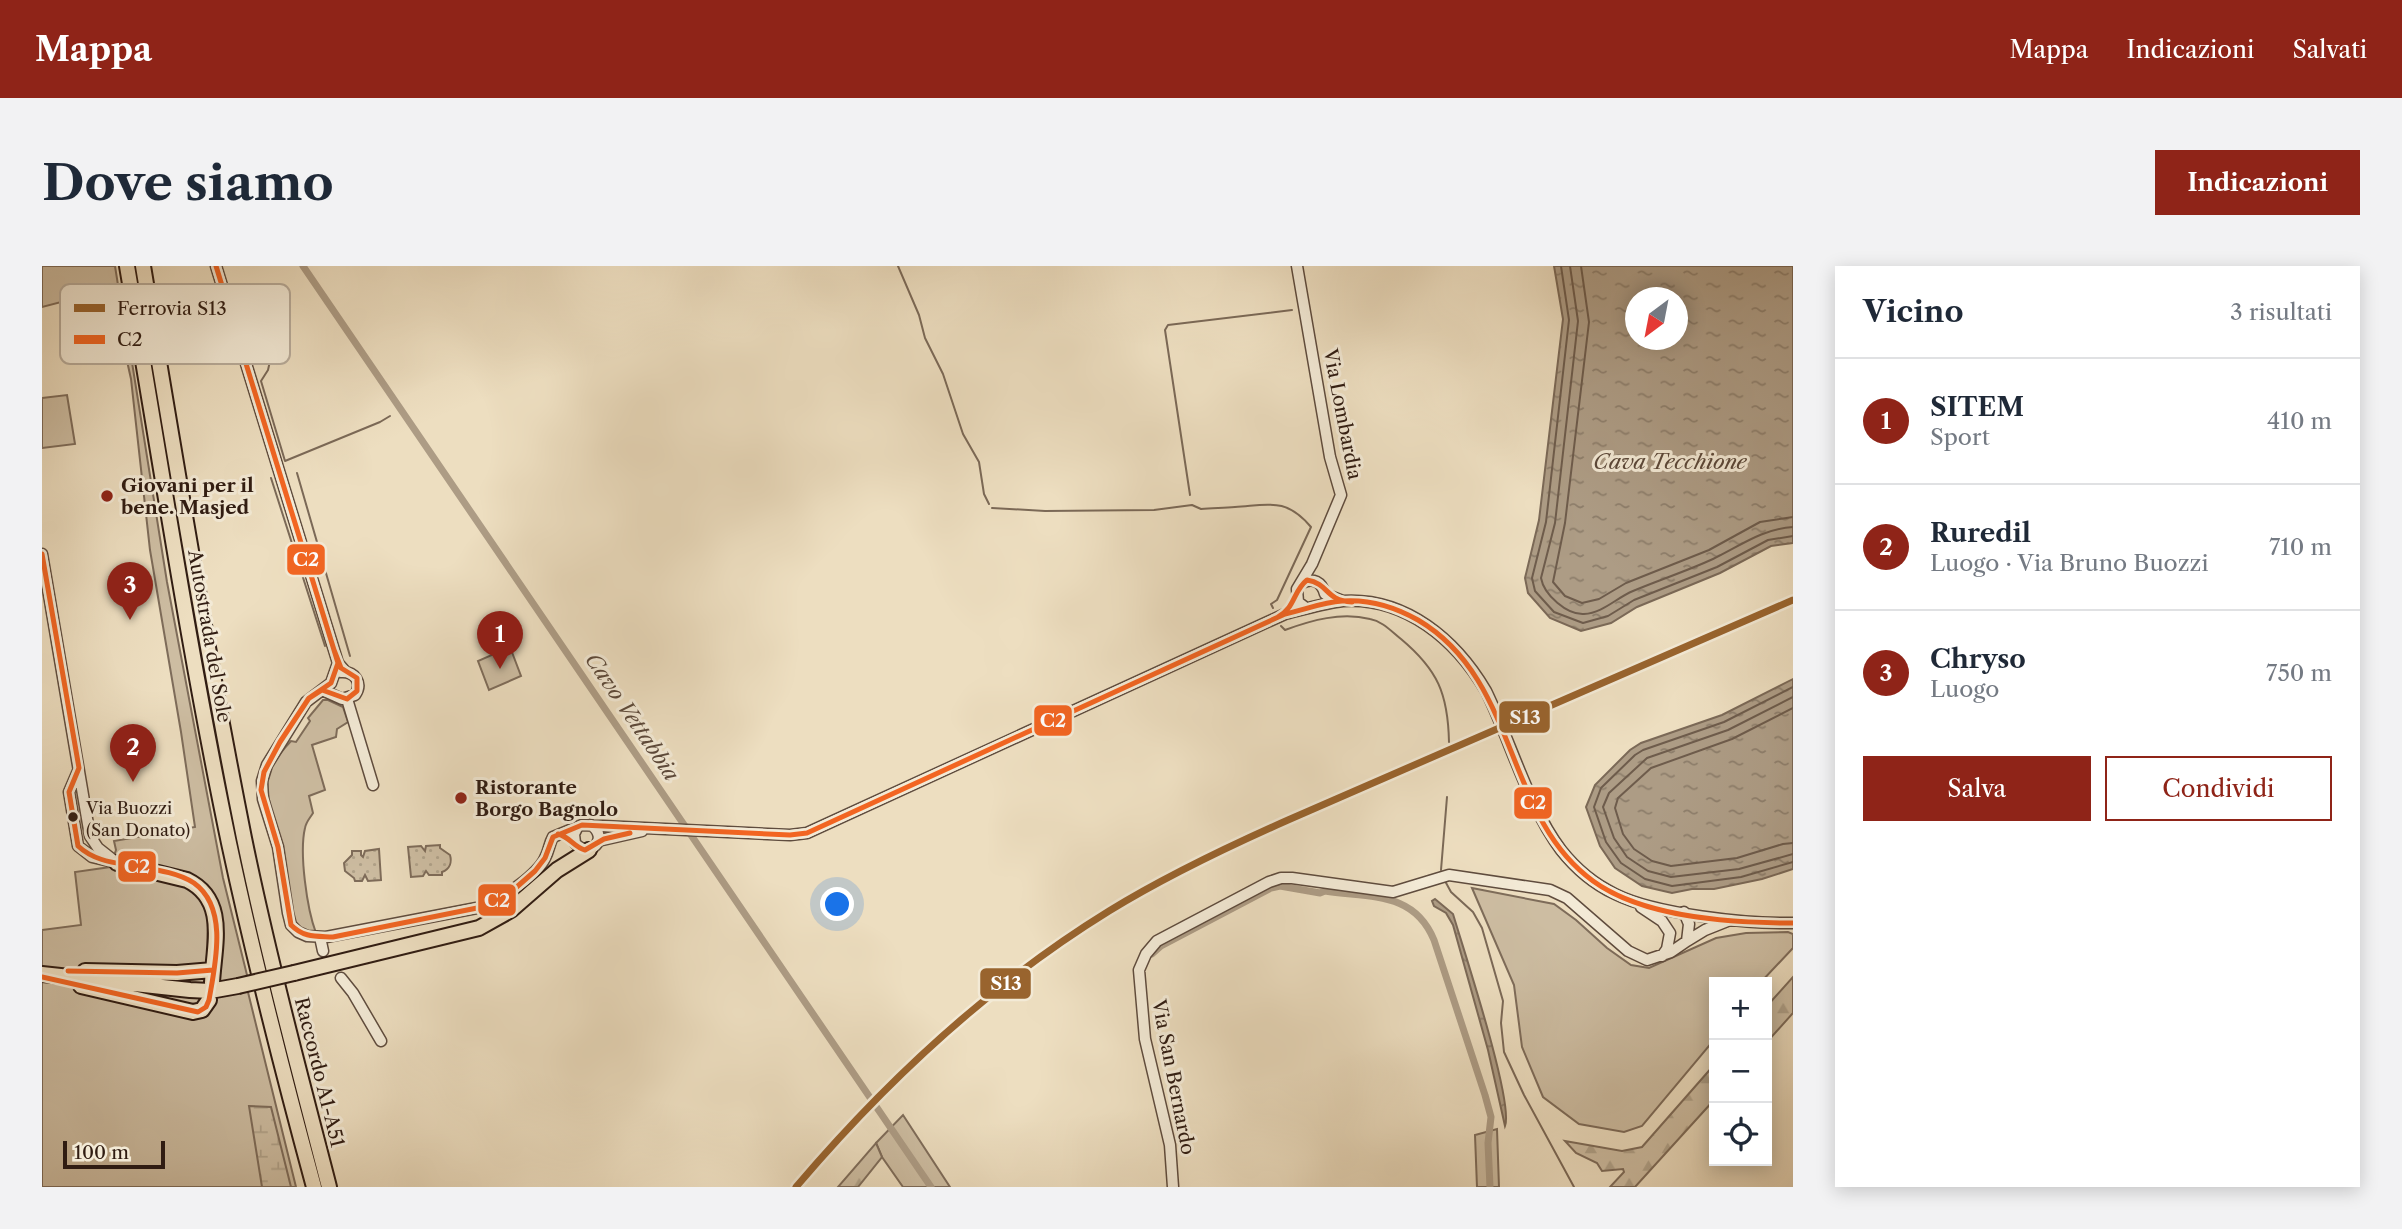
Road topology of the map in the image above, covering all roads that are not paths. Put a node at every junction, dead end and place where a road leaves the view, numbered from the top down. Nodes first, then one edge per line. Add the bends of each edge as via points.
1 (127, 266) edge
2 (143, 266) edge
3 (216, 266) edge
4 (1297, 266) edge
5 (130, 284) edge
6 (146, 284) edge
7 (221, 284) edge
8 (144, 364) edge
9 (160, 364) edge
10 (244, 364) edge
11 (42, 554) edge
12 (1312, 564) junction
13 (1314, 580) junction
14 (1301, 583) junction
15 (1325, 594) junction
16 (1343, 601) junction
17 (1306, 605) junction
18 (334, 676) junction
19 (347, 699) junction
20 (79, 768) junction
21 (373, 785) dead end
22 (71, 786) junction
23 (83, 789) junction
24 (590, 825) junction
25 (659, 829) junction
26 (90, 836) junction
27 (575, 837) junction
28 (594, 845) junction
29 (78, 846) junction
30 (117, 863) junction
31 (557, 870) junction
32 (1624, 898) junction
33 (1684, 912) junction
34 (1731, 919) junction
35 (1793, 923) edge
36 (1670, 933) junction
37 (320, 937) junction
38 (1687, 941) junction
39 (323, 951) dead end
40 (1661, 956) junction
41 (265, 968) junction
42 (42, 974) edge
43 (341, 978) dead end
44 (209, 1000) dead end
45 (381, 1041) dead end
46 (314, 1187) edge
47 (330, 1187) edge
48 (1173, 1187) edge

1 - 5 highway, Autostrada del Sole
2 - 6 highway, Autostrada del Sole
3 - 7 street
4 - 12 street, Via Lombardia via 1330,457 1341,495
8 - 41 highway, Autostrada del Sole via 229,842
9 - 41 highway, Autostrada del Sole
10 - 18 street
11 - 20 street
12 - 13 street, Via Lombardia
12 - 14 street, Via Lombardia
13 - 14 street
13 - 15 street
14 - 17 street via 1297,591
15 - 16 street
15 - 17 street via 1323,602
16 - 17 street
16 - 32 street via 1391,607 1426,624 1455,648 1475,672 1562,851 1592,881
17 - 25 street via 807,833
18 - 19 street via 334,694
18 - 19 street via 353,674 358,682 355,695
18 - 37 street via 306,702 280,742 264,772 261,790 278,847 291,925 302,934
19 - 21 street
20 - 22 street
20 - 23 street
22 - 23 street via 78,784
22 - 29 street
23 - 26 street
24 - 25 street
24 - 27 street via 582,825
24 - 28 street via 597,830
25 - 28 street via 632,832
26 - 29 street via 88,844
26 - 30 street
27 - 28 street via 582,849
27 - 31 highway via 569,856
27 - 37 street via 558,834 551,839 540,866 487,906
28 - 31 highway
29 - 30 street via 92,857
30 - 42 highway via 187,880 203,891 215,918 213,977
31 - 42 highway, bridge via 511,910 479,928 237,986 190,990
32 - 33 street
32 - 36 street via 1662,920
33 - 34 street
33 - 36 street
33 - 38 street via 1689,925
34 - 35 street
34 - 38 street
36 - 40 street
37 - 39 street
38 - 40 street
40 - 48 street, Via San Bernardo via 1647,960 1635,956 1567,898 1550,890 1449,875 1393,892 1292,878 1269,882 1157,941 1139,970 1144,1039 1168,1133
41 - 46 highway, Raccordo A1-A51
41 - 47 highway, Raccordo A1-A51
42 - 44 highway via 192,1012 202,1010
43 - 45 street

